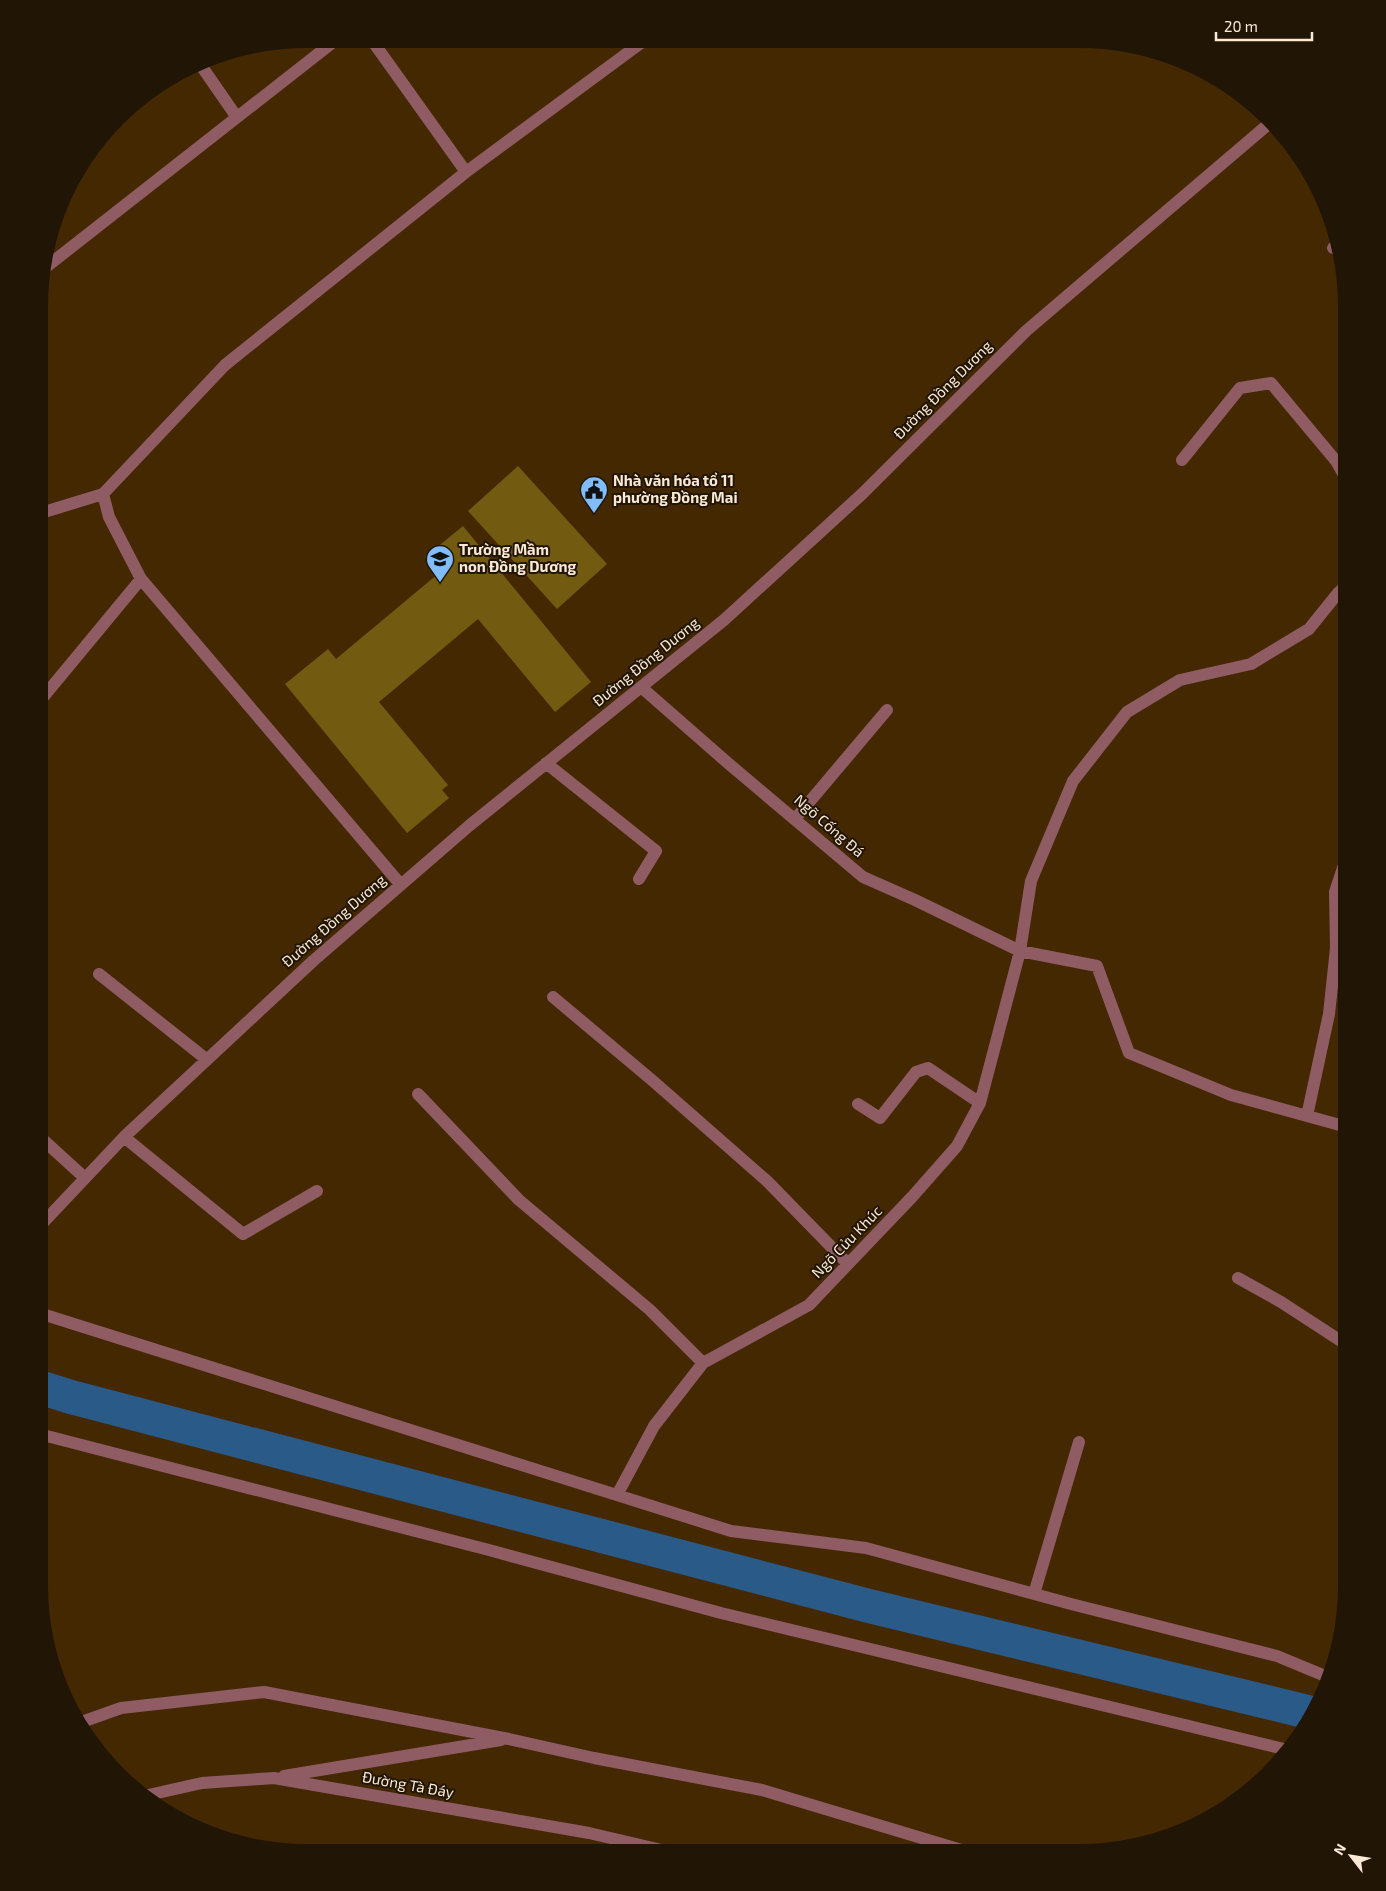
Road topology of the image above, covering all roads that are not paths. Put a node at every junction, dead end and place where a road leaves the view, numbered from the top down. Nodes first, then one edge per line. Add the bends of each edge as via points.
1 (325, 48) edge
2 (377, 48) edge
3 (634, 48) edge
4 (203, 69) edge
5 (236, 116) junction
6 (1266, 126) edge
7 (466, 172) junction
8 (51, 263) edge
9 (1182, 460) dead end
10 (1338, 464) edge
11 (103, 494) junction
12 (48, 511) edge
13 (141, 580) junction
14 (1338, 593) edge
15 (642, 687) junction
16 (48, 691) edge
17 (888, 710) dead end
18 (546, 764) junction
19 (795, 819) junction
20 (639, 879) dead end
21 (1338, 883) edge
22 (401, 885) junction
23 (1020, 951) junction
24 (99, 974) dead end
25 (553, 997) dead end
26 (206, 1059) junction
27 (418, 1094) dead end
28 (980, 1103) junction
29 (858, 1104) dead end
30 (1307, 1116) junction
31 (1338, 1125) edge
32 (124, 1136) junction
33 (48, 1144) edge
34 (85, 1178) junction
35 (317, 1191) dead end
36 (48, 1217) edge
37 (848, 1264) junction
38 (1238, 1278) dead end
39 (48, 1317) edge
40 (1338, 1339) edge
41 (703, 1364) junction
42 (48, 1436) edge
43 (1079, 1442) dead end
44 (617, 1495) junction
45 (1034, 1594) junction
46 (1322, 1675) edge
47 (86, 1721) edge
48 (509, 1739) junction
49 (1280, 1748) edge
50 (274, 1778) junction
51 (154, 1794) edge
52 (636, 1844) edge
53 (941, 1844) edge

1 - 5 street
2 - 7 street
3 - 7 street
4 - 5 street
5 - 8 street
6 - 15 street, Đường Đồng Dương via 1026,331 862,494 724,620
7 - 11 street via 225,365
9 - 10 street via 1240,388 1271,383
11 - 12 street
11 - 13 street via 109,517
13 - 16 street
13 - 22 street
14 - 23 street, Ngõ Cửu Khúc via 1309,629 1251,664 1180,680 1127,712 1073,781 1032,881
15 - 18 street, Đường Đồng Dương
15 - 19 street, Ngõ Cống Đá
17 - 19 street
18 - 20 street via 656,851
18 - 22 street, Đường Đồng Dương
19 - 23 street, Ngõ Cống Đá via 863,877
21 - 30 street via 1330,1014
22 - 26 street, Đường Đồng Dương via 312,961
23 - 28 street, Ngõ Cửu Khúc
23 - 30 street, Ngõ Cống Đá via 1097,966 1129,1053 1231,1096
24 - 26 street
25 - 37 street via 767,1181
26 - 32 street, Đường Đồng Dương
27 - 41 street via 519,1200 650,1310
28 - 29 street via 928,1068 916,1072 880,1118
28 - 37 street, Ngõ Cửu Khúc via 957,1146
30 - 31 street
32 - 34 street, Đường Đồng Dương
32 - 35 street via 243,1234
33 - 34 street
34 - 36 street, Đường Đồng Dương
37 - 41 street, Ngõ Cửu Khúc via 809,1305
38 - 40 street
39 - 44 street
41 - 44 street, Ngõ Cửu Khúc via 654,1426
42 - 49 street via 721,1613
43 - 45 street
44 - 45 street via 731,1531 866,1548
45 - 46 street via 1277,1656
47 - 48 street via 121,1708 264,1692
48 - 50 street
48 - 53 street via 762,1790
50 - 51 street, Đường Tà Đáy via 202,1782
50 - 52 street, Đường Tà Đáy

